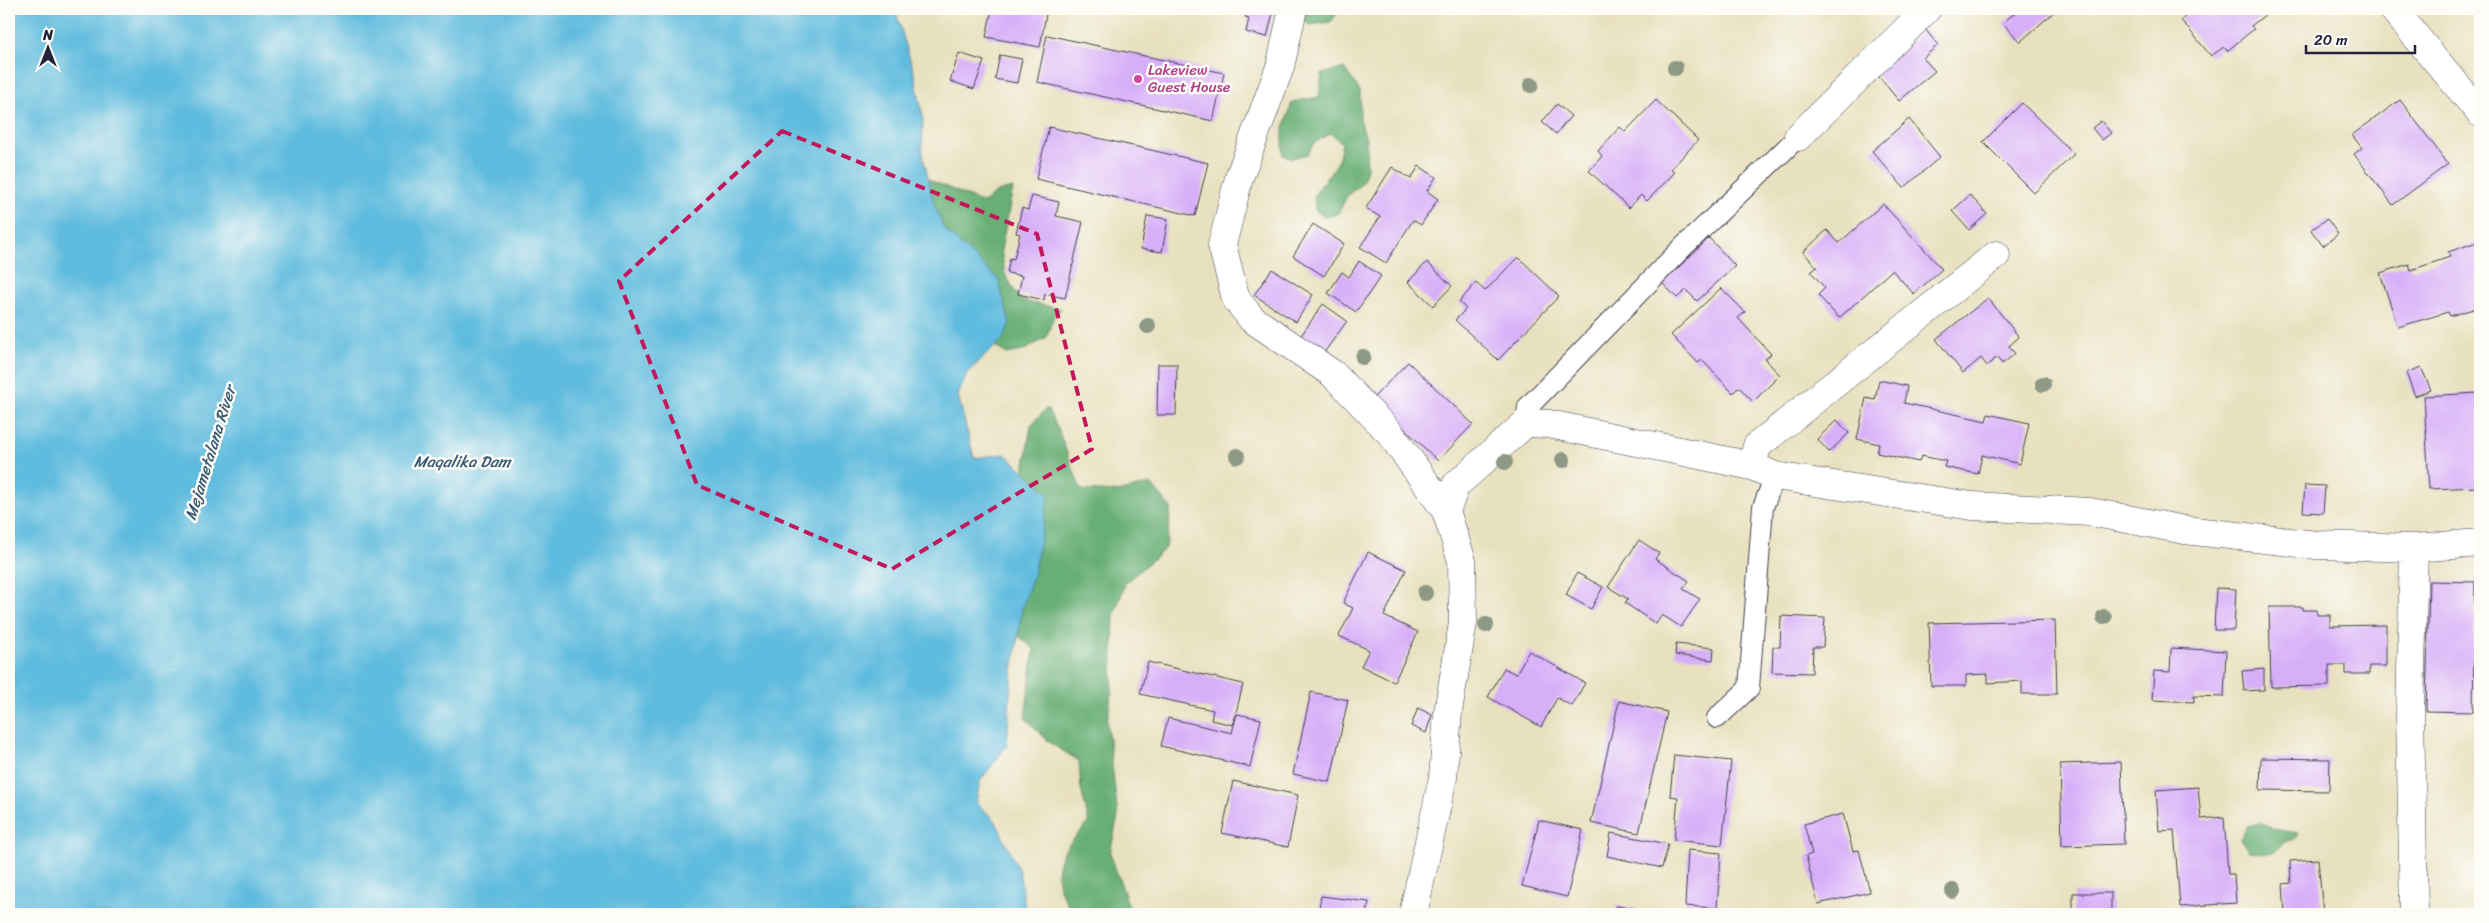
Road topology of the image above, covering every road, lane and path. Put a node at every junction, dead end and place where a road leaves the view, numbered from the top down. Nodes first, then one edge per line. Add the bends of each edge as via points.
1 (1293, 9) edge
2 (1927, 9) edge
3 (2393, 9) edge
4 (2480, 113) edge
5 (1798, 137) joint
6 (1996, 255) dead end
7 (1526, 423) junction
8 (1763, 471) junction
9 (1446, 511) junction
10 (2480, 543) edge
11 (2414, 548) junction
12 (1717, 718) dead end
13 (1413, 914) edge
14 (2414, 914) edge

1 - 9 street via 1280,67 1239,178 1222,245 1236,299 1252,319 1333,374 1390,433
2 - 5 street
3 - 4 street
5 - 7 lane via 1680,250 1528,407
6 - 8 street via 1757,446
7 - 8 street via 1549,424
7 - 9 street via 1456,484
8 - 11 street via 1972,506 2090,512 2185,530 2317,545
8 - 12 lane via 1764,507 1749,688
9 - 13 street via 1462,561 1463,623 1448,712 1443,778
10 - 11 street
11 - 14 street via 2410,714

